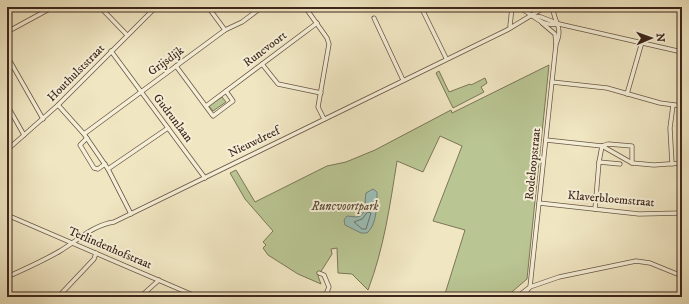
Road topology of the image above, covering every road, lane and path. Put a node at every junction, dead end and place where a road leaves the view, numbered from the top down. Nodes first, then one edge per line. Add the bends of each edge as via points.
1 (53, 7) edge
2 (100, 7) edge
3 (156, 7) edge
4 (208, 7) edge
5 (262, 7) edge
6 (305, 7) edge
7 (421, 7) edge
8 (512, 7) edge
9 (517, 7) edge
10 (546, 7) edge
11 (553, 7) edge
12 (531, 15) junction
13 (374, 18) dead end
14 (317, 23) junction
15 (542, 23) junction
16 (559, 24) junction
17 (510, 26) junction
18 (225, 30) junction
19 (7, 32) edge
20 (555, 34) junction
21 (127, 35) junction
22 (642, 42) junction
23 (556, 44) junction
24 (111, 51) junction
25 (682, 52) edge
26 (7, 56) edge
27 (446, 58) junction
28 (262, 64) junction
29 (176, 66) junction
30 (403, 80) junction
31 (552, 82) junction
32 (226, 91) junction
33 (140, 92) junction
34 (321, 92) junction
35 (627, 94) junction
36 (7, 105) edge
37 (58, 105) junction
38 (673, 105) junction
39 (206, 106) junction
40 (682, 106) edge
41 (43, 119) junction
42 (324, 119) junction
43 (168, 128) junction
44 (84, 134) junction
45 (24, 135) junction
46 (87, 138) junction
47 (546, 140) junction
48 (602, 146) junction
49 (7, 150) edge
50 (599, 162) junction
51 (632, 163) junction
52 (682, 163) edge
53 (105, 164) junction
54 (620, 164) dead end
55 (672, 164) junction
56 (108, 169) junction
57 (205, 178) junction
58 (539, 203) junction
59 (595, 209) junction
60 (682, 212) edge
61 (131, 214) junction
62 (7, 215) edge
63 (72, 243) junction
64 (96, 253) junction
65 (319, 273) dead end
66 (682, 276) edge
67 (7, 277) edge
68 (159, 280) junction
69 (530, 287) junction
70 (193, 296) edge
71 (58, 297) edge
72 (140, 297) edge
73 (204, 297) edge
74 (325, 297) edge
75 (517, 297) edge
76 (522, 297) edge

1 - 19 street
2 - 21 street
3 - 21 street, Houthulststraat
4 - 18 street
5 - 18 street, Grijsdijk via 242,22
6 - 14 street
7 - 27 street
8 - 17 street
9 - 12 street
10 - 12 street, Nieuwdreef
11 - 16 street via 554,16
12 - 15 street
12 - 16 street
12 - 17 street, Nieuwdreef
13 - 30 street
14 - 28 street, Runcvoort
14 - 34 street via 329,44
15 - 16 street
15 - 20 street
16 - 20 street, Rodeloopstraat
16 - 22 street
16 - 23 street, Rodeloopstraat via 559,38
17 - 27 street, Nieuwdreef
18 - 29 street, Grijsdijk
20 - 23 street, Rodeloopstraat
21 - 24 street, Houthulststraat
22 - 25 street
22 - 35 street
23 - 31 street, Rodeloopstraat
24 - 33 street, Gudrunlaan
24 - 37 street, Houthulststraat
26 - 41 street
27 - 30 street, Nieuwdreef
28 - 32 street, Runcvoort
28 - 34 street via 278,84
29 - 33 street, Grijsdijk
29 - 39 street
30 - 42 street, Nieuwdreef
31 - 35 street via 607,88
31 - 47 street, Rodeloopstraat
32 - 39 street, Runcvoort
32 - 39 street via 233,101 214,116
33 - 43 street, Gudrunlaan
33 - 44 street, Grijsdijk
34 - 42 street via 318,107
35 - 38 street
36 - 45 street
37 - 41 street, Houthulststraat
37 - 44 street
38 - 40 street
38 - 55 street via 670,128
41 - 45 street, Houthulststraat
42 - 57 street, Nieuwdreef
43 - 56 street
43 - 57 street, Gudrunlaan
44 - 46 street
45 - 49 street, Houthulststraat
46 - 53 street
46 - 53 street via 80,145 94,168 98,169
47 - 48 street
47 - 58 street, Rodeloopstraat
48 - 50 street
48 - 51 street
48 - 51 street via 632,146
50 - 54 street
50 - 59 street
51 - 55 street
52 - 55 street
53 - 56 street
56 - 61 street
57 - 61 street, Nieuwdreef
58 - 59 street, Klaverbloemstraat
58 - 69 street, Rodeloopstraat
59 - 60 street, Klaverbloemstraat via 639,214
61 - 63 street, Nieuwdreef via 80,236
62 - 63 street, Terlindenhofstraat
63 - 64 street, Terlindenhofstraat
63 - 67 street, Nieuwdreef
64 - 68 street, Terlindenhofstraat
64 - 71 street via 94,259
65 - 74 street via 324,275 329,287
66 - 69 street via 650,263 636,261 560,276
68 - 70 street, Terlindenhofstraat
68 - 72 street
69 - 75 street
69 - 76 street
70 - 73 street, Terlindenhofstraat

